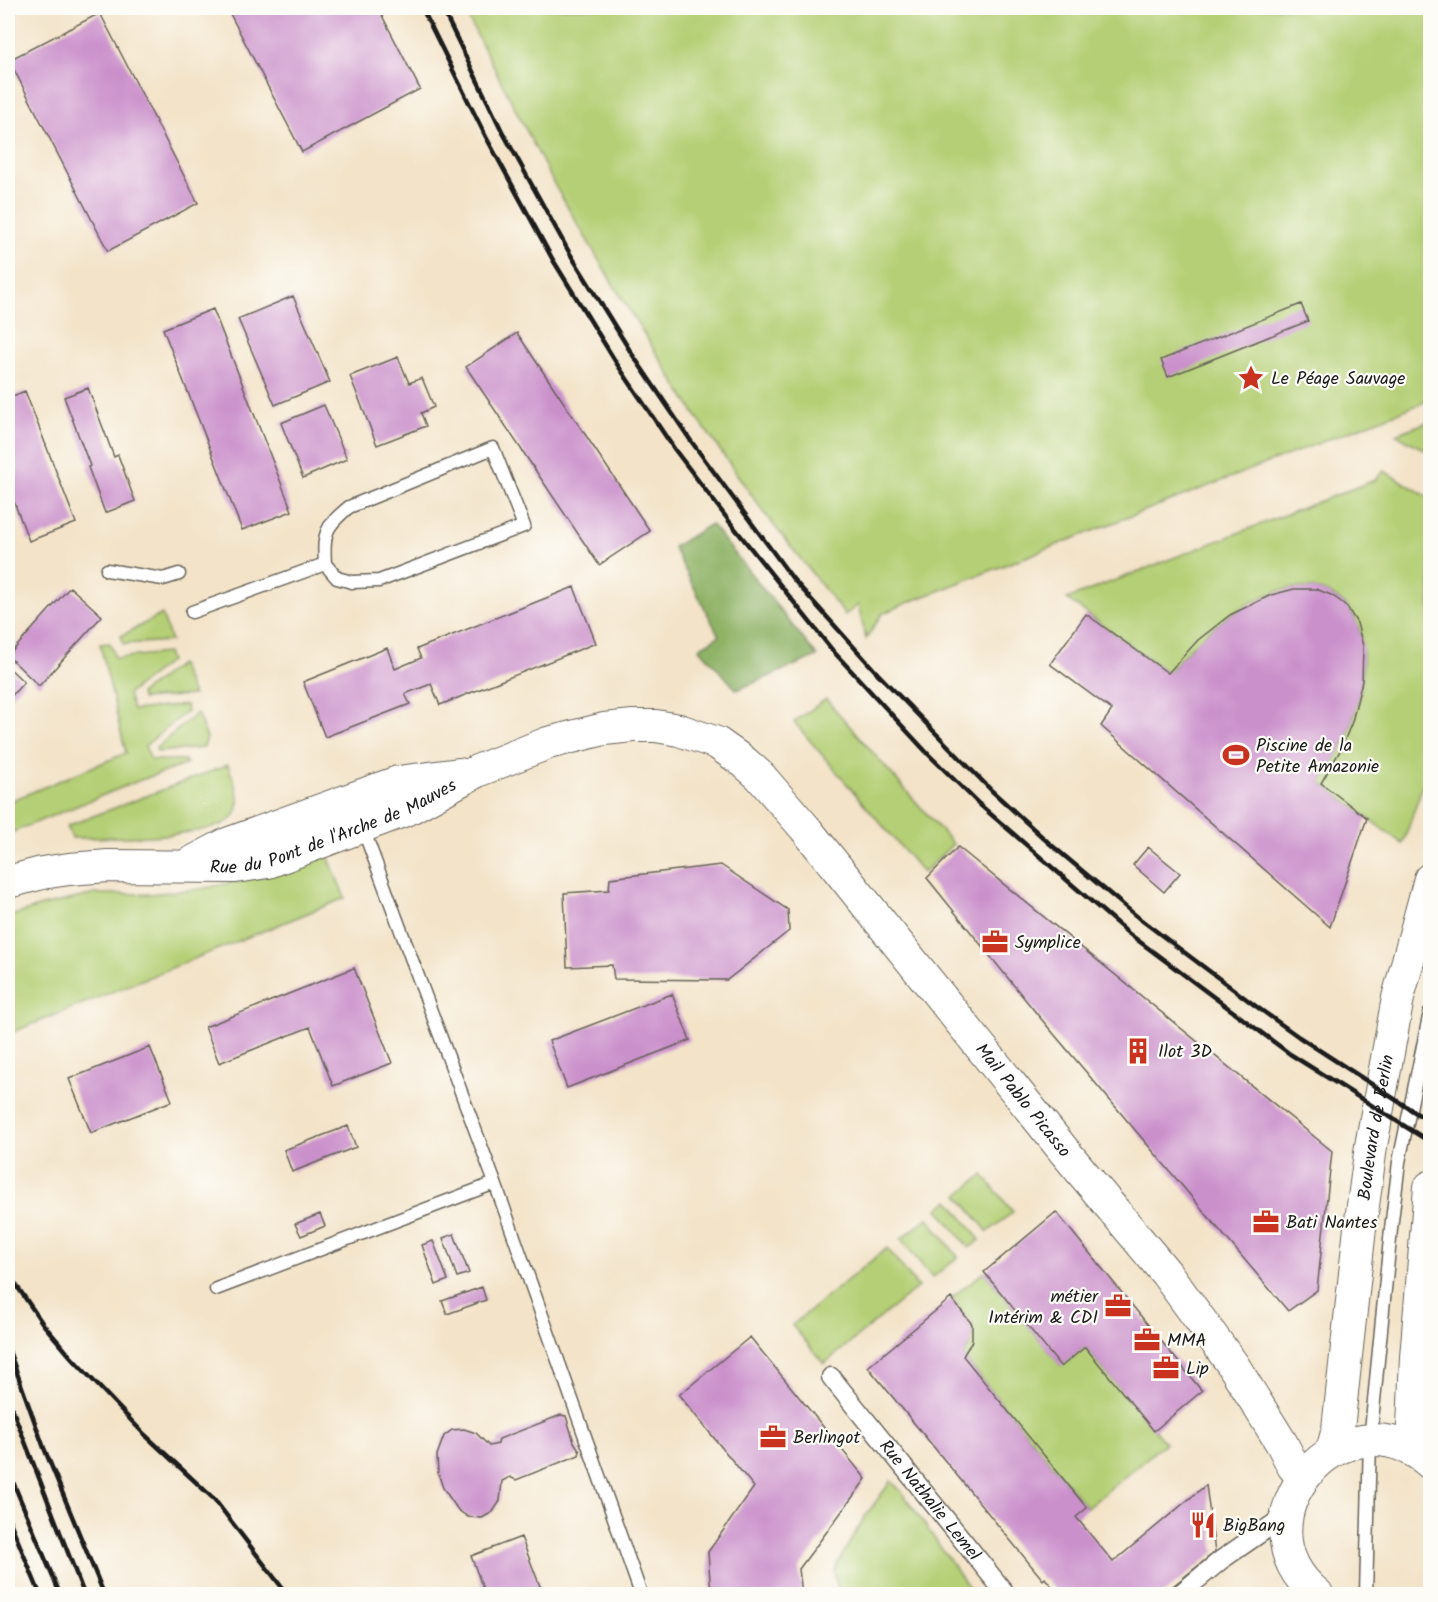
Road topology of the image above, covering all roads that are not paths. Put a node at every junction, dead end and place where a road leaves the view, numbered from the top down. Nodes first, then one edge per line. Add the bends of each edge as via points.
1 (326, 564) junction
2 (107, 570) dead end
3 (179, 574) dead end
4 (192, 612) dead end
5 (717, 743) joint
6 (357, 812) junction
7 (1431, 879) edge
8 (8, 882) edge
9 (1431, 1012) edge
10 (495, 1183) junction
11 (1431, 1187) edge
12 (216, 1289) dead end
13 (1423, 1358) edge
14 (831, 1377) dead end
15 (1370, 1441) junction
16 (1332, 1451) junction
17 (1421, 1457) edge
18 (1303, 1478) junction
19 (1287, 1514) junction
20 (641, 1594) edge
21 (1006, 1594) edge
22 (1180, 1594) edge
23 (1317, 1594) edge
24 (1366, 1594) edge

1 - 1 lane via 337,578 379,581 524,526 493,448 349,507 330,523 324,543
1 - 4 lane
2 - 3 lane via 163,579
5 - 6 street, Rue du Pont de l'Arche de Mauves via 689,732 656,726 604,729 548,743 477,771 398,782
5 - 18 street, Mail Pablo Picasso via 760,776 805,828 1166,1273 1233,1365
6 - 8 street, Rue du Pont de l'Arche de Mauves via 268,862 235,867 69,869
6 - 10 lane
7 - 16 street, Boulevard de Berlin via 1398,998 1371,1146 1338,1429
9 - 15 lane via 1399,1161
10 - 12 lane
10 - 20 lane
11 - 13 street
13 - 17 street
14 - 21 street, Rue Nathalie Lemel
15 - 16 street
15 - 17 street via 1394,1444
15 - 24 lane
16 - 18 street
18 - 19 street
19 - 22 street
19 - 23 street via 1292,1560 1300,1576

